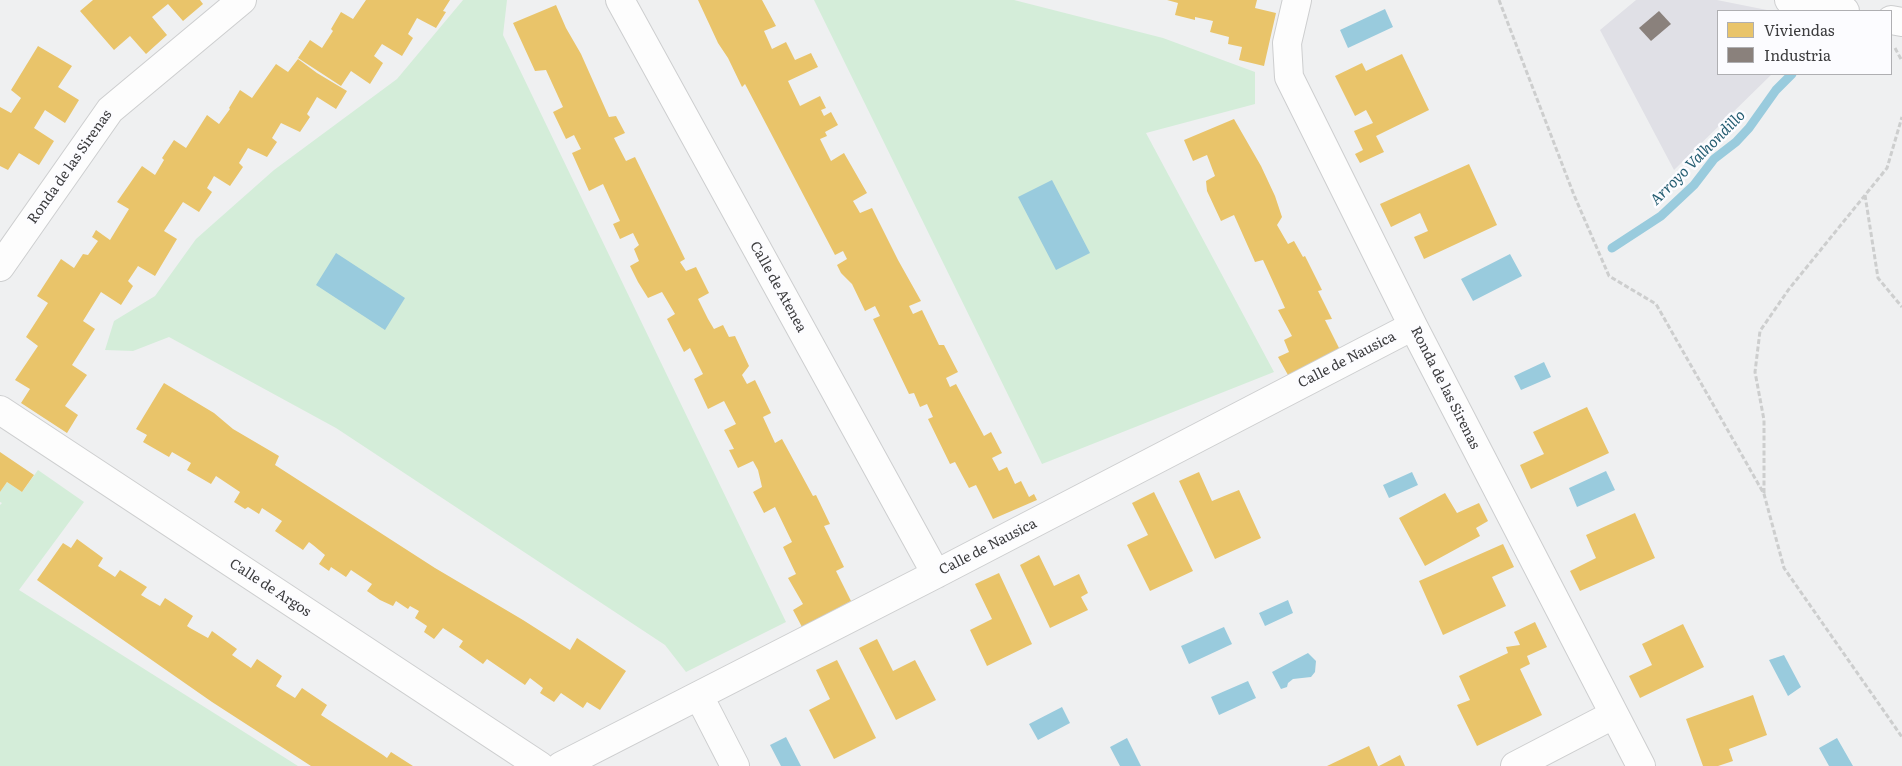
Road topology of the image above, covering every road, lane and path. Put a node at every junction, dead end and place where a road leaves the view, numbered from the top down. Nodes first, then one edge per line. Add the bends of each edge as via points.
1 (242, 0) edge
2 (620, 0) edge
3 (1297, 0) edge
4 (1499, 0) edge
5 (1789, 0) edge
6 (1840, 10) edge
7 (1902, 117) edge
8 (1865, 195) junction
9 (0, 267) edge
10 (1902, 307) edge
11 (1413, 326) junction
12 (0, 410) edge
13 (1764, 494) junction
14 (936, 574) junction
15 (699, 696) junction
16 (1613, 715) junction
17 (1902, 738) edge
18 (540, 766) edge
19 (561, 766) edge
20 (735, 766) edge
21 (1515, 766) edge
22 (1640, 766) edge

1 - 9 street, Ronda de las Sirenas via 110,110
2 - 14 street, Calle de Atenea
3 - 11 street, Ronda de las Sirenas via 1287,43 1289,77
4 - 13 path via 1574,195 1609,276 1656,304
5 - 6 street
7 - 8 path via 1887,168
8 - 10 path via 1878,278
8 - 13 path via 1789,289 1760,331 1755,372 1764,420
11 - 14 street, Calle de Nausica
11 - 16 street, Ronda de las Sirenas
12 - 18 street, Calle de Argos
13 - 17 path via 1784,568
14 - 15 street, Calle de Nausica
15 - 19 street, Calle de Nausica
15 - 20 street
16 - 21 street
16 - 22 street, Ronda de las Sirenas

